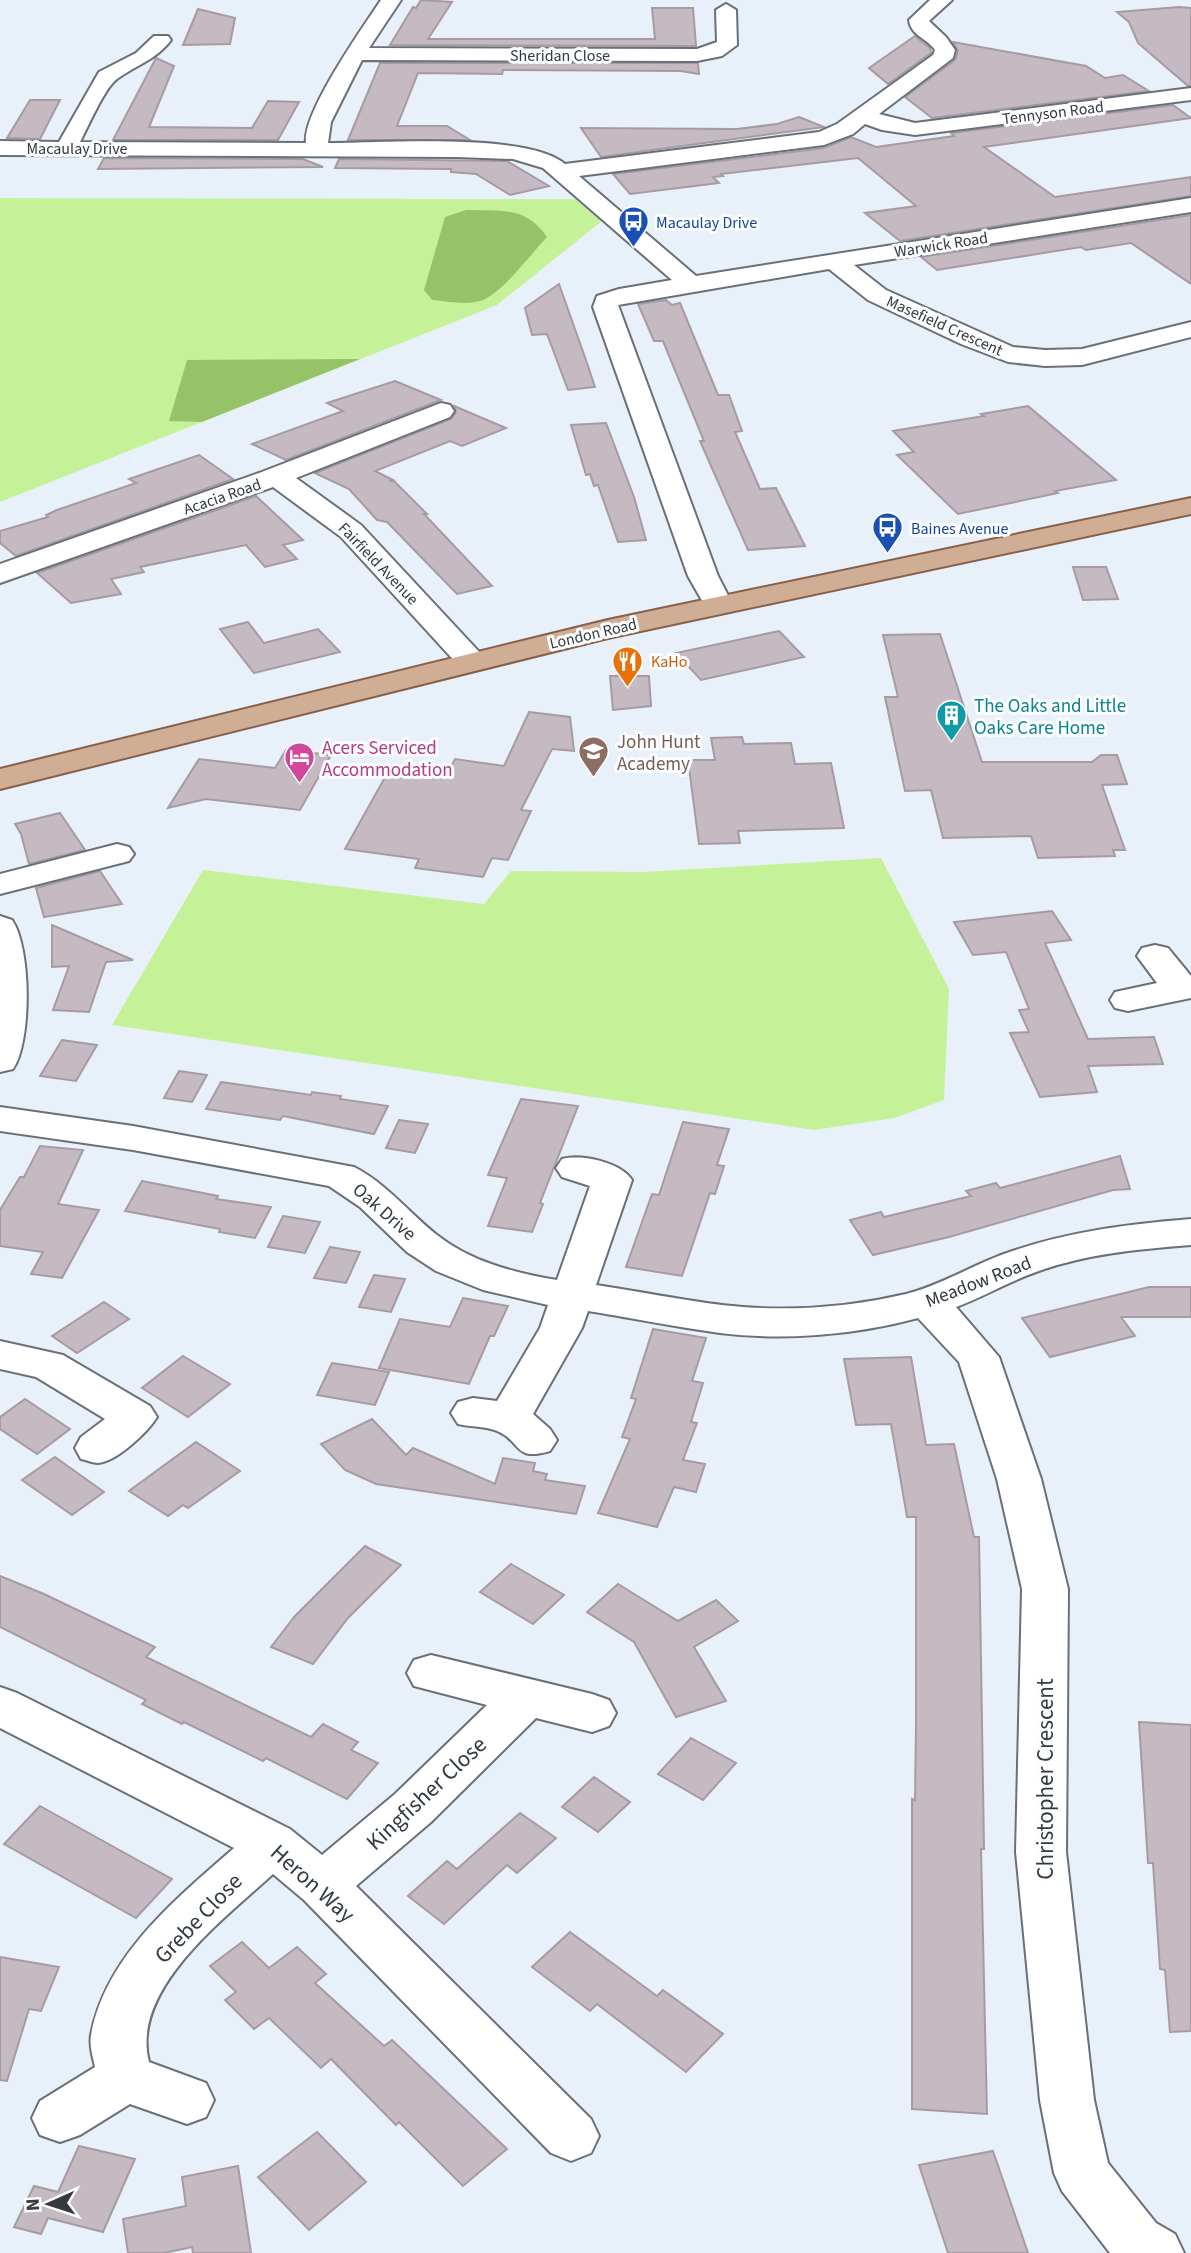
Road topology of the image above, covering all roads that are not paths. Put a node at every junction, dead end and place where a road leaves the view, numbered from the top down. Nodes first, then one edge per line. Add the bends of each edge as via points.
1 (391, 0) edge
2 (942, 0) edge
3 (726, 10) dead end
4 (161, 40) dead end
5 (355, 54) junction
6 (1191, 94) edge
7 (863, 115) junction
8 (915, 129) junction
9 (824, 138) junction
10 (0, 148) edge
11 (66, 148) junction
12 (318, 150) junction
13 (532, 156) junction
14 (673, 158) junction
15 (561, 171) junction
16 (1191, 205) edge
17 (833, 261) junction
18 (691, 284) junction
19 (1191, 329) edge
20 (441, 411) dead end
21 (276, 476) junction
22 (1191, 506) edge
23 (0, 573) edge
24 (718, 605) junction
25 (471, 662) junction
26 (0, 779) edge
27 (117, 854) dead end
28 (0, 884) edge
29 (2, 949) edge
30 (1155, 956) dead end
31 (1186, 988) edge
32 (1128, 1000) dead end
33 (0, 1061) edge
34 (0, 1118) edge
35 (611, 1174) dead end
36 (1191, 1232) edge
37 (572, 1296) junction
38 (927, 1302) junction
39 (764, 1322) joint
40 (0, 1354) edge
41 (506, 1423) dead end
42 (97, 1448) dead end
43 (431, 1673) dead end
44 (527, 1697) junction
45 (0, 1706) edge
46 (592, 1713) dead end
47 (272, 1844) junction
48 (322, 1885) junction
49 (125, 2078) junction
50 (187, 2100) dead end
51 (60, 2118) dead end
52 (571, 2136) dead end
53 (1155, 2253) edge

1 - 5 street
2 - 7 street, Macaulay Drive via 919,20 920,27 945,50 943,58
3 - 5 street, Sheridan Close via 727,45 697,55
4 - 11 street via 143,57 106,76
5 - 12 street via 320,122
6 - 8 street, Tennyson Road
7 - 8 street, Tennyson Road via 882,124
7 - 9 street, Macaulay Drive
8 - 9 street, Tennyson Road
9 - 14 street, Macaulay Drive
10 - 11 street, Macaulay Drive
11 - 12 street, Macaulay Drive
12 - 13 street, Macaulay Drive via 495,151
13 - 14 street, Macaulay Drive via 555,149 652,149
13 - 15 street, Macaulay Drive
14 - 15 street, Macaulay Drive
15 - 18 street
16 - 17 street, Warwick Road
17 - 18 street, Warwick Road
17 - 19 street, Masefield Crescent via 877,295 1008,354 1082,357
18 - 24 street, Warwick Road via 610,298 605,307 703,576
20 - 21 street, Acacia Road
21 - 23 street, Acacia Road
21 - 25 street, Fairfield Avenue via 351,531
22 - 24 main road, London Road
24 - 25 main road, London Road
25 - 26 main road, London Road
27 - 28 street
29 - 33 street via 5,1034
30 - 31 street
31 - 32 street
34 - 37 street, Oak Drive via 340,1176 356,1183 422,1243 457,1265 482,1276
35 - 37 street
36 - 38 street, Meadow Road via 1100,1241 1054,1252
37 - 39 street, Oak Drive
37 - 41 street via 561,1328
38 - 39 street, Meadow Road via 887,1311
38 - 53 street, Christopher Crescent via 978,1357 1019,1479 1045,1589 1041,1852 1067,2100 1082,2173 1136,2242
40 - 42 street via 47,1365 135,1417
43 - 44 street
44 - 46 street
44 - 48 street, Kingfisher Close via 413,1808
45 - 47 street, Heron Way
47 - 48 street, Heron Way
47 - 49 street, Grebe Close via 170,1940 135,1987 118,2037
48 - 52 street, Heron Way
49 - 50 street
49 - 51 street

